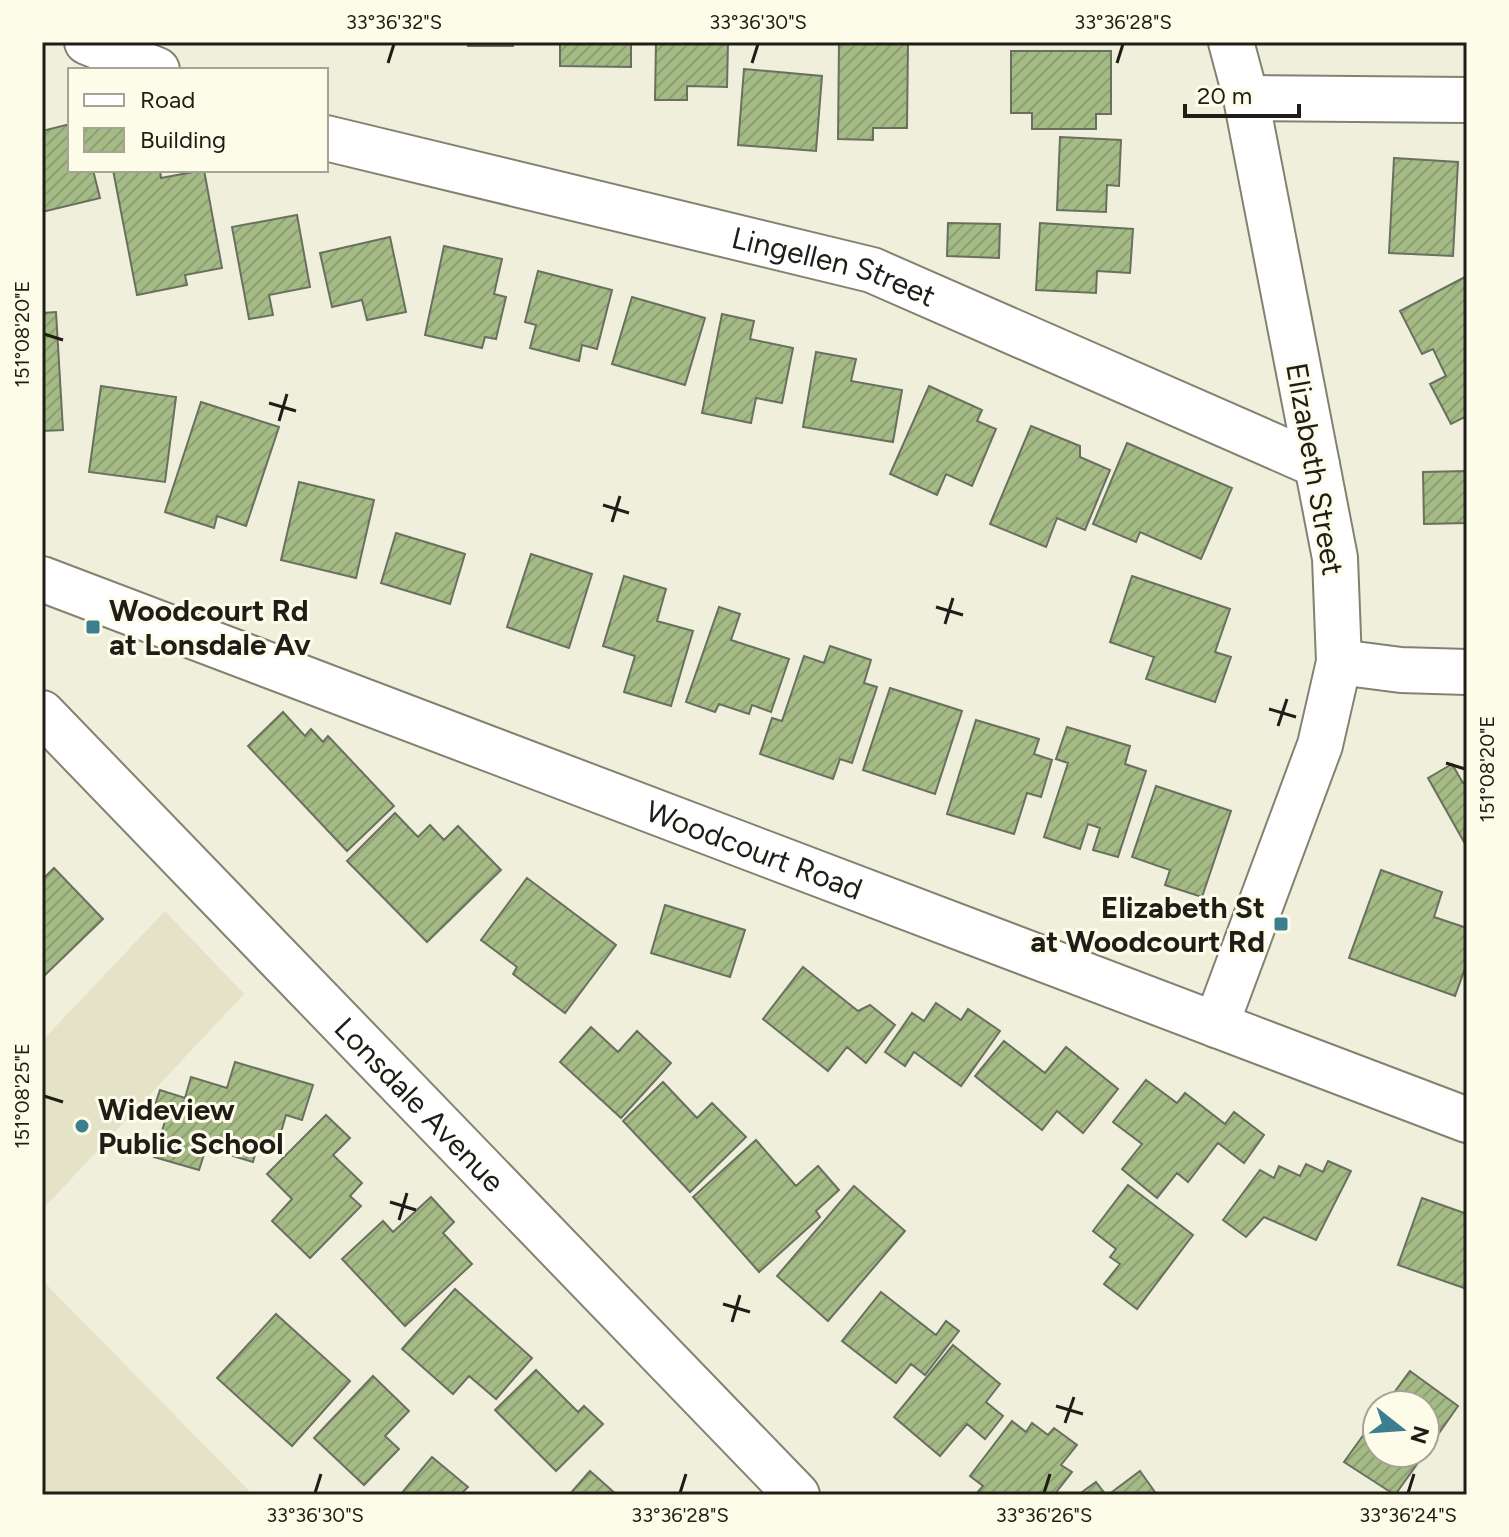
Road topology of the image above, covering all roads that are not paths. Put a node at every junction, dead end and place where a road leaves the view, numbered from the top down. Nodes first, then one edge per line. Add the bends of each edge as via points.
1 (87, 42) edge
2 (1231, 42) edge
3 (152, 68) edge
4 (1246, 98) junction
5 (1467, 100) edge
6 (328, 138) edge
7 (1317, 465) junction
8 (42, 579) edge
9 (94, 599) junction
10 (42, 608) edge
11 (1339, 662) junction
12 (1467, 672) edge
13 (42, 713) edge
14 (1216, 1025) junction
15 (1467, 1120) edge
16 (797, 1495) edge

1 - 3 street
2 - 4 street, Elizabeth Street
4 - 5 street
4 - 7 street, Elizabeth Street
6 - 7 street, Lingellen Street via 872,270
7 - 11 street, Elizabeth Street via 1335,558
8 - 9 street, Woodcourt Road
9 - 10 street via 55,598
9 - 14 street, Woodcourt Road
11 - 12 street
11 - 14 street, Elizabeth Street via 1320,745
13 - 16 street, Lonsdale Avenue
14 - 15 street, Woodcourt Road

